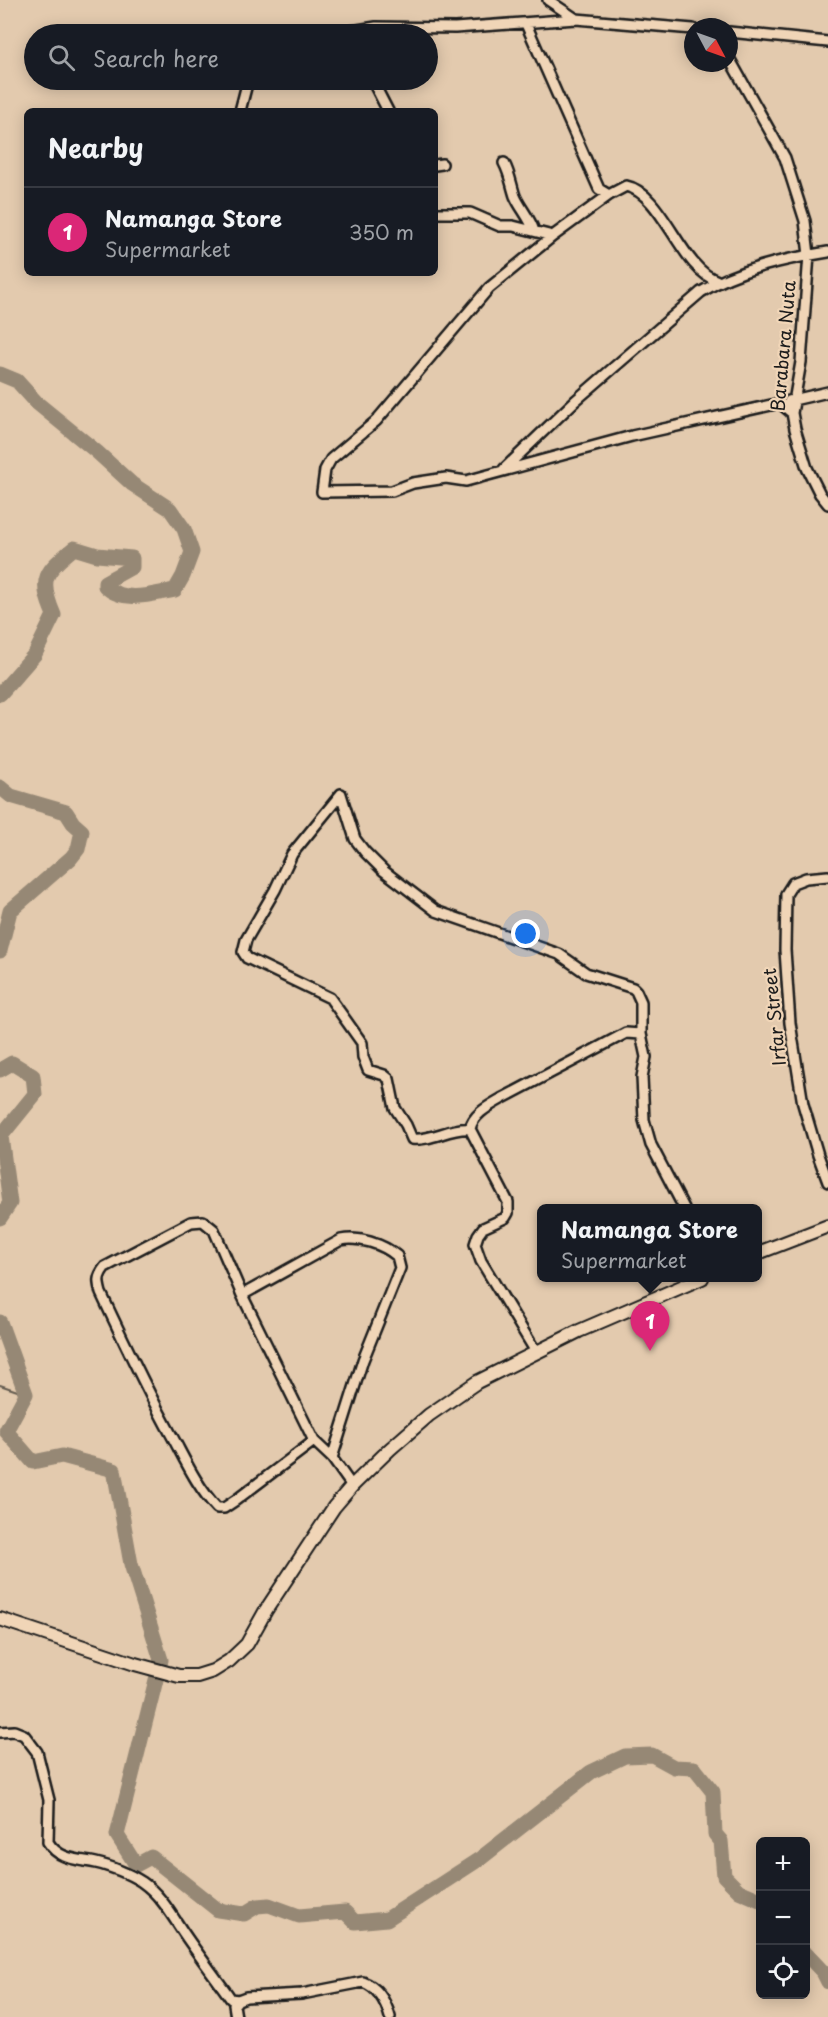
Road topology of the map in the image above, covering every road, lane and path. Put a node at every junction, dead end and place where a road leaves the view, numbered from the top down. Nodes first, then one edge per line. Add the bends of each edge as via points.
1 (548, 0) edge
2 (576, 19) junction
3 (526, 24) junction
4 (684, 27) edge
5 (438, 28) edge
6 (738, 33) edge
7 (828, 42) edge
8 (737, 72) edge
9 (245, 90) edge
10 (377, 90) edge
11 (241, 108) edge
12 (386, 108) edge
13 (504, 163) dead end
14 (599, 189) junction
15 (609, 195) junction
16 (600, 202) junction
17 (438, 213) edge
18 (534, 231) junction
19 (553, 236) junction
20 (828, 252) edge
21 (809, 255) junction
22 (718, 281) junction
23 (828, 392) edge
24 (795, 399) junction
25 (780, 403) junction
26 (792, 413) junction
27 (503, 470) junction
28 (828, 504) edge
29 (828, 876) edge
30 (641, 1034) junction
31 (470, 1129) junction
32 (828, 1182) edge
33 (681, 1204) edge
34 (828, 1226) edge
35 (762, 1251) edge
36 (693, 1282) edge
37 (242, 1295) junction
38 (536, 1352) junction
39 (314, 1441) junction
40 (332, 1458) junction
41 (352, 1486) junction
42 (0, 1619) edge
43 (0, 1732) edge
44 (238, 2000) junction
45 (236, 2017) edge
46 (390, 2017) edge

1 - 2 street
2 - 3 street
2 - 4 street
3 - 5 street
3 - 14 street
6 - 7 street
8 - 21 street, Barabara Nuta via 784,158 805,221
9 - 11 street
10 - 12 street
13 - 18 street via 515,197
14 - 15 street
14 - 16 street
15 - 16 street
15 - 22 street via 626,186 636,188 694,262
16 - 19 street
17 - 18 street via 470,213 500,226
18 - 19 street
19 - 27 street via 489,288 376,421 331,459 322,492 392,491 413,483 446,478 466,481
20 - 21 street
21 - 22 street
21 - 24 street, Barabara Nuta
22 - 27 street via 575,400
23 - 24 street
24 - 25 street
24 - 26 street, Barabara Nuta
25 - 26 street
25 - 27 street
26 - 28 street, Barabara Nuta via 807,468
29 - 32 street, Irfar Street via 794,883 786,894 785,950 790,1023 803,1104
30 - 31 street via 626,1033 501,1099 472,1121
30 - 31 street via 641,1002 633,988 586,973 559,954 436,911 384,871 355,839 341,794 292,854 243,952 247,958 330,998 362,1043 368,1070 389,1079 395,1108 412,1139
30 - 33 street via 646,1057 642,1077 644,1120 651,1145
31 - 38 street via 508,1203 505,1218 483,1228 475,1244 481,1261
34 - 35 main road
36 - 38 main road
37 - 39 street
37 - 39 street via 214,1230 203,1221 191,1222 105,1267 98,1281 144,1386 188,1466 217,1508 236,1500
37 - 40 street via 341,1240 358,1239 398,1256 399,1268 363,1360
38 - 41 main road via 477,1382 429,1415
39 - 40 street
40 - 41 street
41 - 42 main road via 327,1517 247,1644 213,1671 197,1676 165,1673
43 - 44 street via 24,1735 37,1752 49,1800 51,1848 63,1857 98,1863 140,1880 153,1890 231,1998
44 - 45 street
44 - 46 street via 302,1994 363,1982 379,1993

